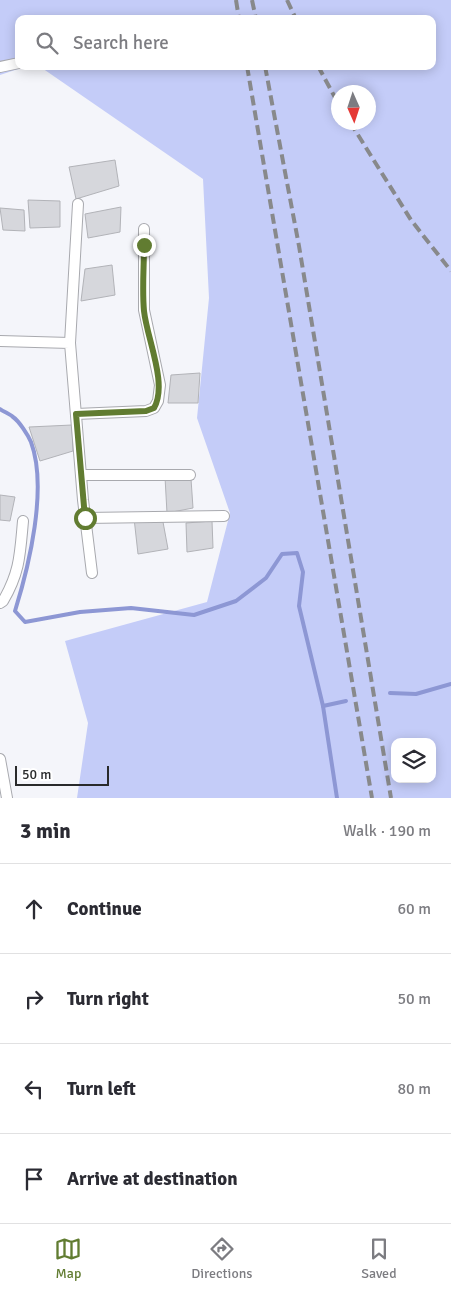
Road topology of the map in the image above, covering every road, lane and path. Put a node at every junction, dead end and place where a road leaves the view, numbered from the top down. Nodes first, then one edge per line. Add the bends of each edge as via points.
1 (15, 64) edge
2 (0, 67) edge
3 (78, 204) dead end
4 (144, 229) dead end
5 (0, 341) edge
6 (70, 342) junction
7 (76, 414) junction
8 (81, 475) junction
9 (190, 475) dead end
10 (224, 516) dead end
11 (85, 518) junction
12 (23, 521) dead end
13 (92, 573) dead end
14 (0, 603) edge
15 (0, 759) edge
16 (7, 798) edge

1 - 2 street
3 - 6 street
4 - 7 street via 144,310 160,386 158,400 154,408 146,411
5 - 6 street
6 - 7 street
7 - 8 street
8 - 9 street
8 - 11 street
10 - 11 street
11 - 13 street
12 - 14 street via 19,563 10,589
15 - 16 street

